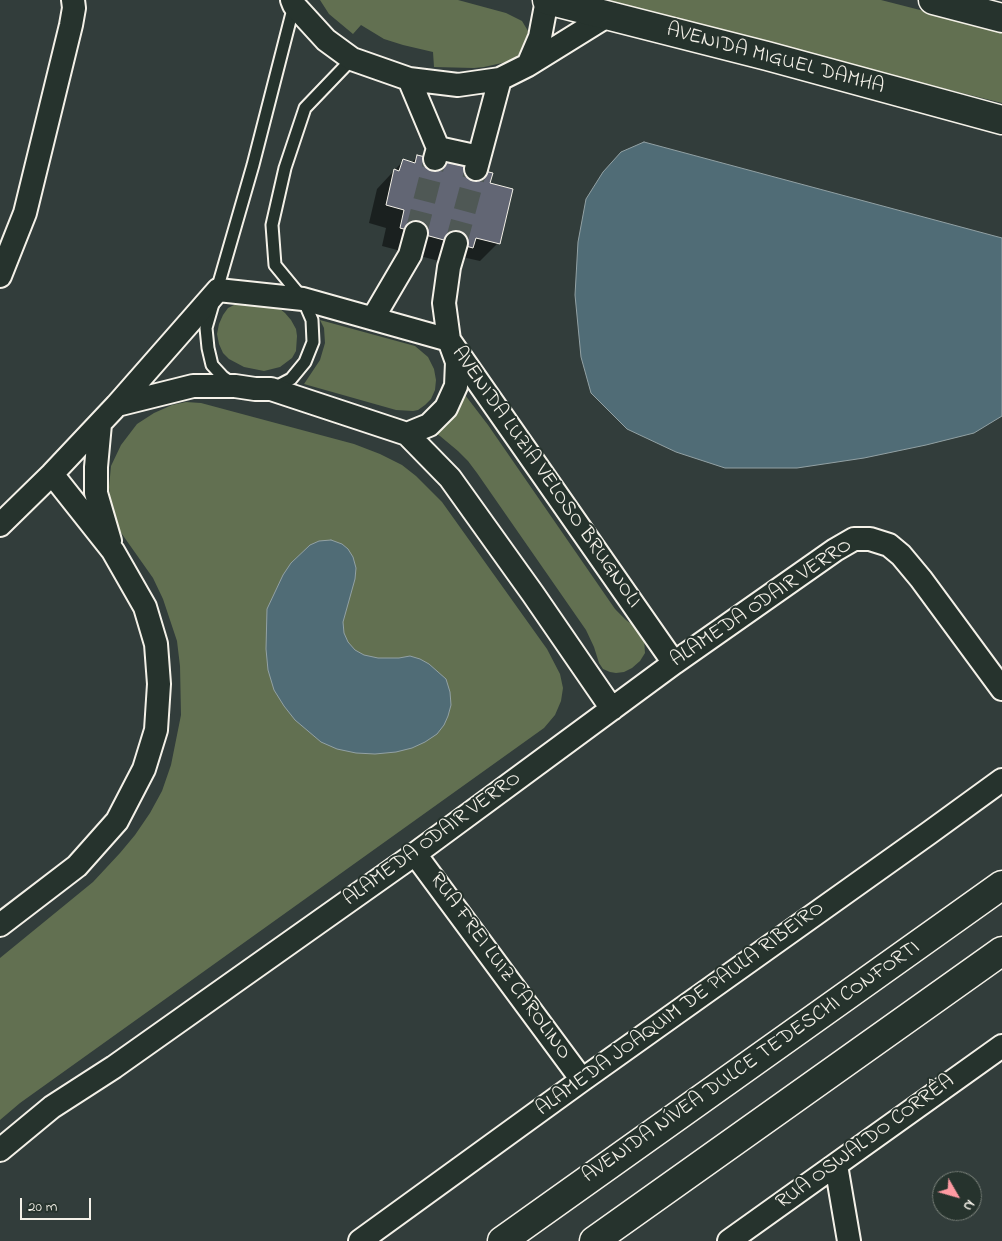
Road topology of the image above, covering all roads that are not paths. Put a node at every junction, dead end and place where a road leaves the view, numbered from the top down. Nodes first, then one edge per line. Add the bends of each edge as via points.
1 (73, 0) edge
2 (547, 0) edge
3 (933, 0) edge
4 (293, 3) edge
5 (607, 16) junction
6 (1002, 18) edge
7 (352, 58) junction
8 (528, 65) junction
9 (409, 79) junction
10 (500, 79) junction
11 (1002, 120) edge
12 (416, 233) tunnel mouth
13 (456, 243) tunnel mouth
14 (0, 276) edge
15 (218, 290) junction
16 (303, 299) junction
17 (373, 318) junction
18 (450, 340) junction
19 (235, 386) junction
20 (271, 389) junction
21 (118, 405) junction
22 (100, 424) junction
23 (407, 434) junction
24 (52, 474) junction
25 (0, 525) edge
26 (112, 551) junction
27 (674, 663) junction
28 (1002, 689) edge
29 (612, 709) junction
30 (1002, 780) edge
31 (415, 854) junction
32 (1002, 885) edge
33 (0, 925) edge
34 (1002, 951) edge
35 (1002, 1046) edge
36 (582, 1080) junction
37 (0, 1150) edge
38 (836, 1165) junction
39 (360, 1241) edge
40 (502, 1241) edge
41 (594, 1241) edge
42 (730, 1241) edge
43 (849, 1241) edge

1 - 14 street via 71,25 25,213
2 - 5 main road, AVENIDA MIGUEL DAMHA
2 - 8 street via 540,38
3 - 6 main road
4 - 7 street via 326,40
4 - 15 lane
5 - 8 street
5 - 11 main road, AVENIDA MIGUEL DAMHA
7 - 9 street
7 - 16 lane via 306,108 285,168 272,225 275,265
8 - 10 street
9 - 10 street via 458,85
9 - 10 street via 437,154 477,163
12 - 17 street via 410,255
13 - 18 street via 444,303
15 - 16 street, AVENIDA LUZIA VELOSO BRUGNOLI
15 - 19 lane via 206,328 208,348 212,365
15 - 21 street
16 - 17 street, AVENIDA LUZIA VELOSO BRUGNOLI
16 - 20 lane via 312,320 308,356 291,379
17 - 18 street, AVENIDA LUZIA VELOSO BRUGNOLI
18 - 23 street via 457,362 456,386 446,408 429,425
18 - 27 street, AVENIDA LUZIA VELOSO BRUGNOLI
19 - 20 street
19 - 21 street via 193,386
20 - 23 street
21 - 22 street
22 - 24 street
22 - 26 street via 96,493
23 - 29 street via 450,478
24 - 25 street
24 - 26 street
26 - 33 street via 145,607 156,644 159,684 156,730 144,769 117,821 77,866
27 - 28 street, ALAMEDA ODAIR VERRO via 836,550 854,540 870,539 889,545 901,555
27 - 29 street, ALAMEDA ODAIR VERRO
29 - 31 street, ALAMEDA ODAIR VERRO
30 - 36 street, ALAMEDA JOAQUIM DE PAULA RIBEIRO
31 - 36 street, RUA FREI LUIZ CAROLINO
31 - 37 street, ALAMEDA ODAIR VERRO via 52,1107
32 - 40 main road, AVENIDA NÍVEA DULCE TEDESCHI CONFORTI
34 - 41 main road
35 - 38 street, RUA OSWALDO CORRÊA
36 - 39 street, ALAMEDA JOAQUIM DE PAULA RIBEIRO
38 - 42 street, RUA OSWALDO CORRÊA
38 - 43 street

